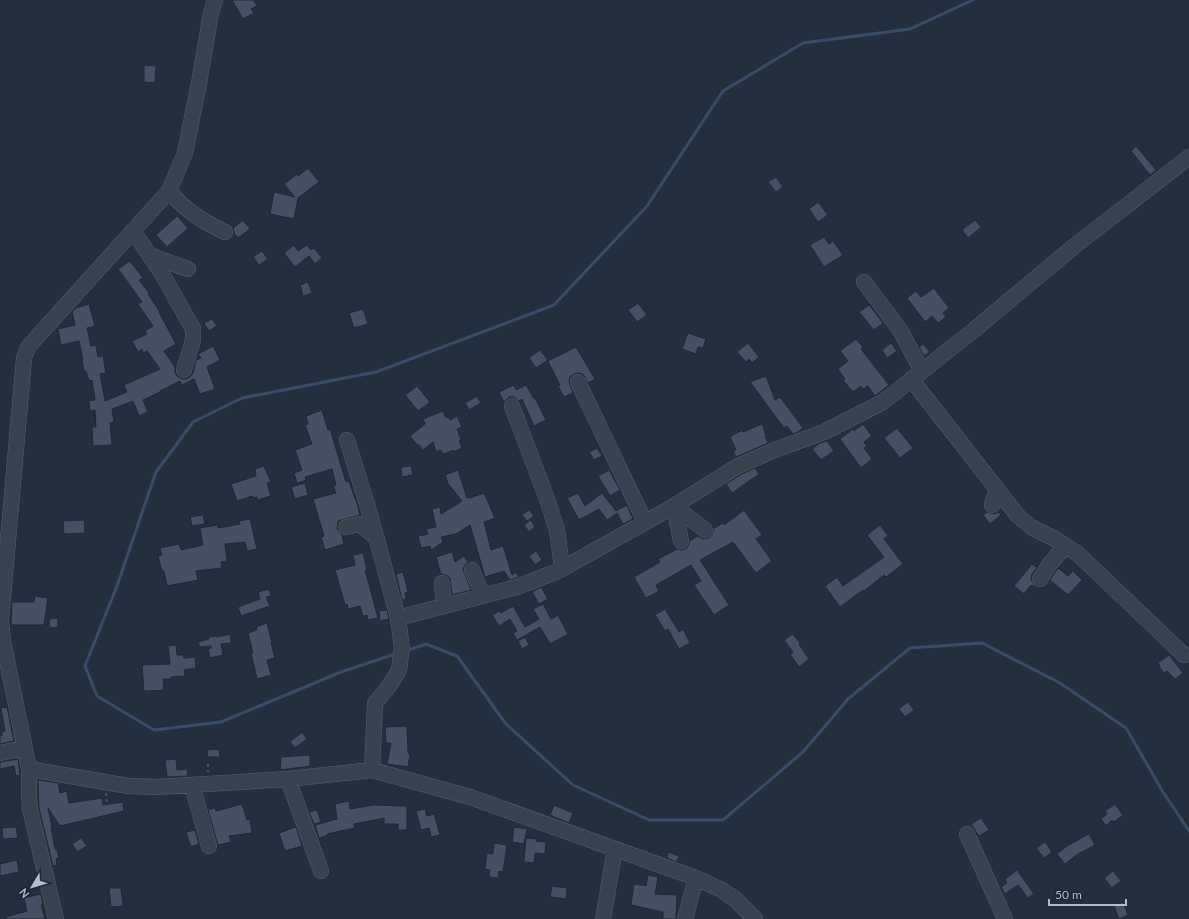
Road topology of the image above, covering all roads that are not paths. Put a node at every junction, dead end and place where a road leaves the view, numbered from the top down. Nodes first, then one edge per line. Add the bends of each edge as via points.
1 (215, 0) edge
2 (1189, 157) edge
3 (169, 191) junction
4 (133, 231) junction
5 (226, 232) dead end
6 (150, 256) junction
7 (188, 269) dead end
8 (864, 282) dead end
9 (184, 370) dead end
10 (916, 376) junction
11 (578, 382) dead end
12 (512, 406) dead end
13 (347, 440) dead end
14 (997, 490) junction
15 (992, 505) dead end
16 (674, 506) junction
17 (645, 522) junction
18 (346, 527) dead end
19 (705, 530) dead end
20 (377, 538) junction
21 (681, 541) dead end
22 (1065, 546) junction
23 (562, 568) junction
24 (472, 570) dead end
25 (1040, 579) dead end
26 (442, 583) dead end
27 (483, 596) junction
28 (444, 606) junction
29 (399, 623) junction
30 (1184, 655) dead end
31 (25, 748) junction
32 (0, 753) edge
33 (30, 768) junction
34 (372, 770) junction
35 (288, 779) junction
36 (192, 785) junction
37 (967, 834) dead end
38 (209, 846) dead end
39 (615, 849) junction
40 (321, 871) dead end
41 (696, 878) junction
42 (56, 919) edge
43 (603, 919) edge
44 (685, 919) edge
45 (754, 919) edge
46 (1005, 919) edge

1 - 3 street via 185,153
2 - 10 street via 1072,248
3 - 4 street
3 - 5 street via 191,213
4 - 6 street
4 - 31 street via 28,346 24,358 1,620
6 - 7 street
6 - 9 street via 193,329 193,340
8 - 10 street via 900,330
10 - 14 street
10 - 16 street via 883,402 824,432 738,466
11 - 17 street
12 - 23 street via 557,530
13 - 20 street
14 - 15 street
14 - 22 street via 1018,516 1031,527
16 - 17 street
16 - 19 street
16 - 21 street
17 - 23 street
18 - 20 street via 360,524
20 - 29 street
22 - 25 street
22 - 30 street via 1078,554
23 - 27 street via 517,587
24 - 27 street
26 - 28 street
27 - 28 street
28 - 29 street
29 - 34 street via 402,648 399,670 375,703
31 - 32 street
31 - 33 street
33 - 36 street via 128,786
33 - 42 street via 30,809
34 - 35 street
34 - 39 street via 470,797
35 - 36 street
35 - 40 street
36 - 38 street
37 - 46 street
39 - 41 street
39 - 43 street
41 - 44 street
41 - 45 street via 735,899

